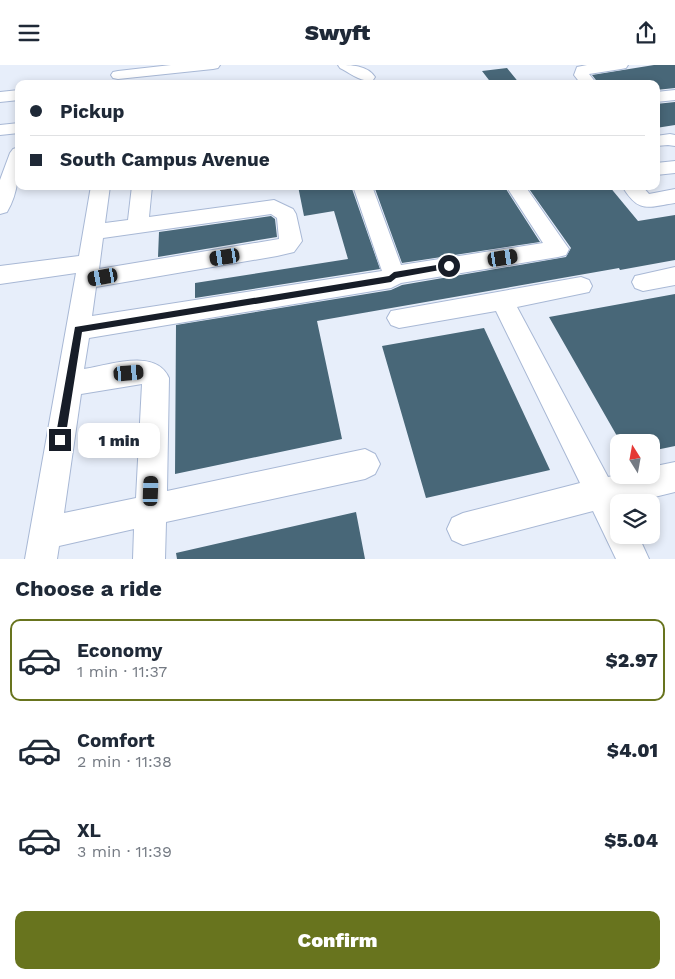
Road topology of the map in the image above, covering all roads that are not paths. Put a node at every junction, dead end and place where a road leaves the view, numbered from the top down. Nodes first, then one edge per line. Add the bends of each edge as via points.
1 (213, 65) edge
2 (345, 65) edge
3 (621, 65) edge
4 (118, 74) edge
5 (368, 77) dead end
6 (586, 80) edge
7 (15, 95) edge
8 (675, 95) edge
9 (0, 97) edge
10 (660, 97) edge
11 (15, 128) edge
12 (0, 130) edge
13 (660, 140) edge
14 (675, 141) edge
15 (15, 164) edge
16 (675, 167) edge
17 (660, 169) edge
18 (100, 190) edge
19 (142, 190) edge
20 (363, 190) edge
21 (518, 190) edge
22 (634, 190) edge
23 (675, 196) edge
24 (0, 207) edge
25 (138, 226) junction
26 (94, 232) junction
27 (87, 272) junction
28 (0, 275) edge
29 (394, 275) junction
30 (675, 276) edge
31 (643, 282) dead end
32 (581, 286) dead end
33 (502, 300) junction
34 (399, 318) dead end
35 (78, 329) junction
36 (69, 384) junction
37 (365, 464) dead end
38 (675, 477) edge
39 (600, 495) junction
40 (150, 510) junction
41 (610, 513) edge
42 (462, 529) dead end
43 (626, 544) edge
44 (43, 546) edge
45 (149, 559) edge
46 (633, 559) edge

1 - 4 street
2 - 5 street
3 - 6 street via 582,70 581,75
7 - 9 street
8 - 10 street
11 - 12 street
13 - 14 street
15 - 24 street
16 - 17 street
18 - 26 street
19 - 25 street
20 - 29 street
21 - 29 street via 558,249
22 - 23 street via 644,201
25 - 26 street
25 - 27 street via 274,207 286,214 291,241 277,248
26 - 27 street
27 - 28 street
27 - 35 street
29 - 35 street via 391,279
30 - 31 street
32 - 33 street
33 - 34 street
33 - 39 street
35 - 36 street
36 - 40 street via 142,372 156,378
36 - 44 street
37 - 40 street
38 - 39 street
39 - 41 street
39 - 42 street
40 - 44 street
40 - 45 street
43 - 46 street

